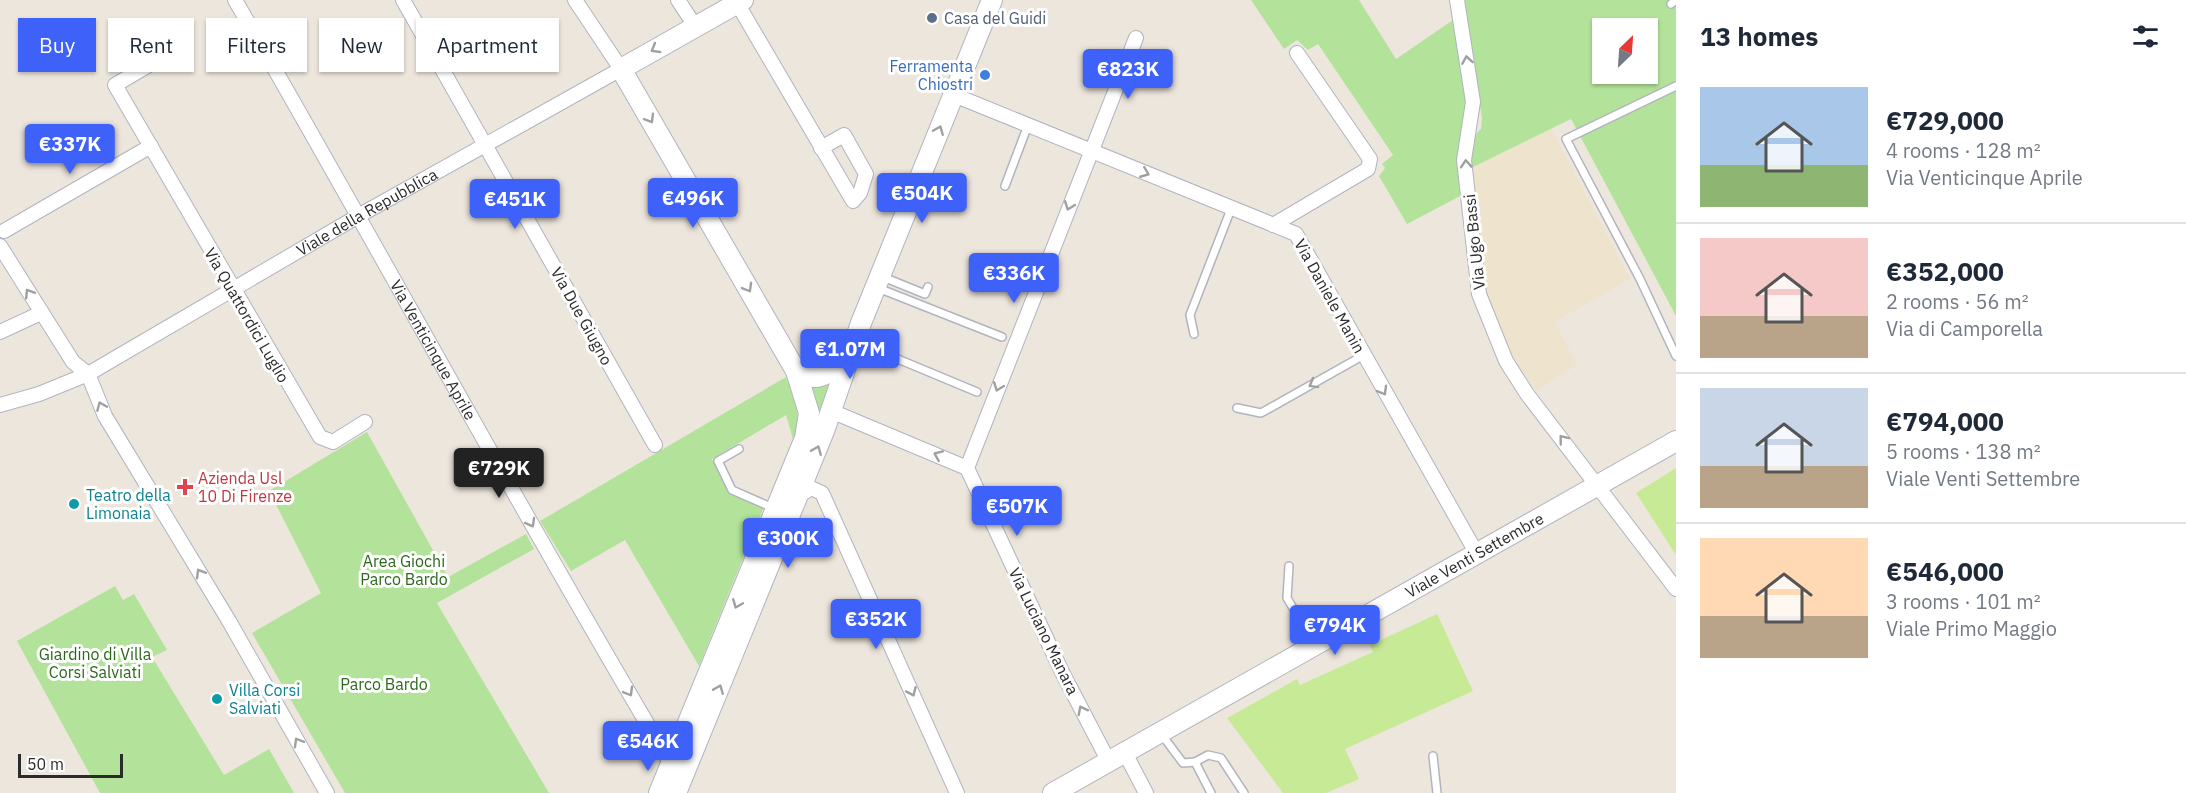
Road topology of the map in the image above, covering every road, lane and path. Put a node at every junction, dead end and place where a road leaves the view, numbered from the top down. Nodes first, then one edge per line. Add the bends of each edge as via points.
1 (235, 0) edge
2 (403, 0) edge
3 (575, 0) edge
4 (678, 0) edge
5 (993, 0) edge
6 (1457, 0) edge
7 (740, 2) edge
8 (695, 26) junction
9 (1136, 38) dead end
10 (1298, 53) dead end
11 (621, 69) junction
12 (139, 72) edge
13 (1676, 86) edge
14 (954, 95) junction
15 (1028, 125) junction
16 (485, 145) junction
17 (151, 146) junction
18 (821, 148) dead end
19 (1091, 151) junction
20 (1005, 186) dead end
21 (1231, 209) junction
22 (360, 215) junction
23 (1273, 225) junction
24 (4, 231) dead end
25 (0, 246) edge
26 (878, 281) junction
27 (928, 287) dead end
28 (232, 290) junction
29 (41, 313) junction
30 (0, 332) edge
31 (1194, 334) dead end
32 (1002, 337) dead end
33 (855, 340) junction
34 (1364, 355) junction
35 (1676, 356) edge
36 (796, 371) junction
37 (88, 374) junction
38 (977, 392) dead end
39 (0, 405) edge
40 (1238, 408) dead end
41 (831, 411) junction
42 (365, 422) dead end
43 (1676, 441) edge
44 (655, 445) dead end
45 (739, 448) dead end
46 (967, 468) junction
47 (1599, 485) junction
48 (798, 497) junction
49 (775, 509) junction
50 (1477, 554) junction
51 (1289, 566) dead end
52 (1676, 589) edge
53 (1315, 645) junction
54 (1160, 733) junction
55 (1432, 756) dead end
56 (1117, 757) junction
57 (1194, 762) junction
58 (678, 783) edge
59 (327, 793) edge
60 (660, 793) edge
61 (957, 793) edge
62 (1053, 793) edge
63 (1146, 793) edge
64 (1211, 793) edge
65 (1244, 793) edge
66 (1437, 793) edge

1 - 22 street, Via Venticinque Aprile
2 - 16 street, Via Due Giugno
3 - 11 street
4 - 8 street
5 - 14 main road
47 -> 6 street, Via Ugo Bassi via 1506,361 1479,294 1464,160 1473,102
7 - 8 main road, Viale della Repubblica
7 - 18 street
8 -> 11 main road, Viale della Repubblica
9 - 19 street
10 - 23 street via 1370,159 1368,169
11 - 16 street, Viale della Repubblica
11 -> 36 main road
12 - 17 street, Via Quattordici Luglio via 116,86
13 - 35 lane via 1566,139
14 - 15 street, Via Daniele Manin
26 -> 14 main road
15 - 19 street, Via Daniele Manin
15 - 20 lane
16 - 22 street, Viale della Repubblica
16 - 44 street, Via Due Giugno
17 - 24 street
17 - 28 street, Via Quattordici Luglio
19 -> 21 street, Via Daniele Manin
19 -> 46 street
21 - 23 street, Via Daniele Manin
21 - 31 lane via 1190,315
22 - 28 street, Viale della Repubblica
22 -> 58 street, Via Venticinque Aprile
23 - 34 street, Via Daniele Manin via 1296,234
29 -> 25 street
26 - 27 lane via 925,294
26 - 32 lane
26 - 33 main road
28 - 37 street, Viale della Repubblica
28 - 42 street, Via Quattordici Luglio via 320,437 333,442
29 - 30 street
29 - 37 street via 73,362
33 - 36 main road via 836,367 823,376 816,378
33 - 38 lane
33 - 41 main road
34 -> 40 lane via 1261,413
34 -> 50 street, Via Daniele Manin
36 - 49 main road via 808,407 807,433
37 - 39 street, Viale della Repubblica
59 -> 37 street via 105,416
46 -> 41 street
48 -> 41 main road
43 - 47 main road, Viale Venti Settembre
45 - 49 lane via 718,461 732,490
56 -> 46 street, Via Luciano Manara via 1062,672
47 - 50 main road, Viale Venti Settembre
47 - 52 street, Via Ugo Bassi
58 -> 48 main road
48 -> 61 street via 811,488 822,493
49 -> 58 main road
50 - 53 main road, Viale Venti Settembre
51 - 53 lane via 1287,598
53 - 54 main road, Viale Venti Settembre
54 - 56 main road, Viale Venti Settembre
54 - 57 lane via 1183,763
55 - 66 lane
56 - 62 main road, Viale Venti Settembre
56 - 63 street, Via Luciano Manara
57 - 64 lane
57 - 65 lane via 1208,754 1221,758
58 - 60 main road

